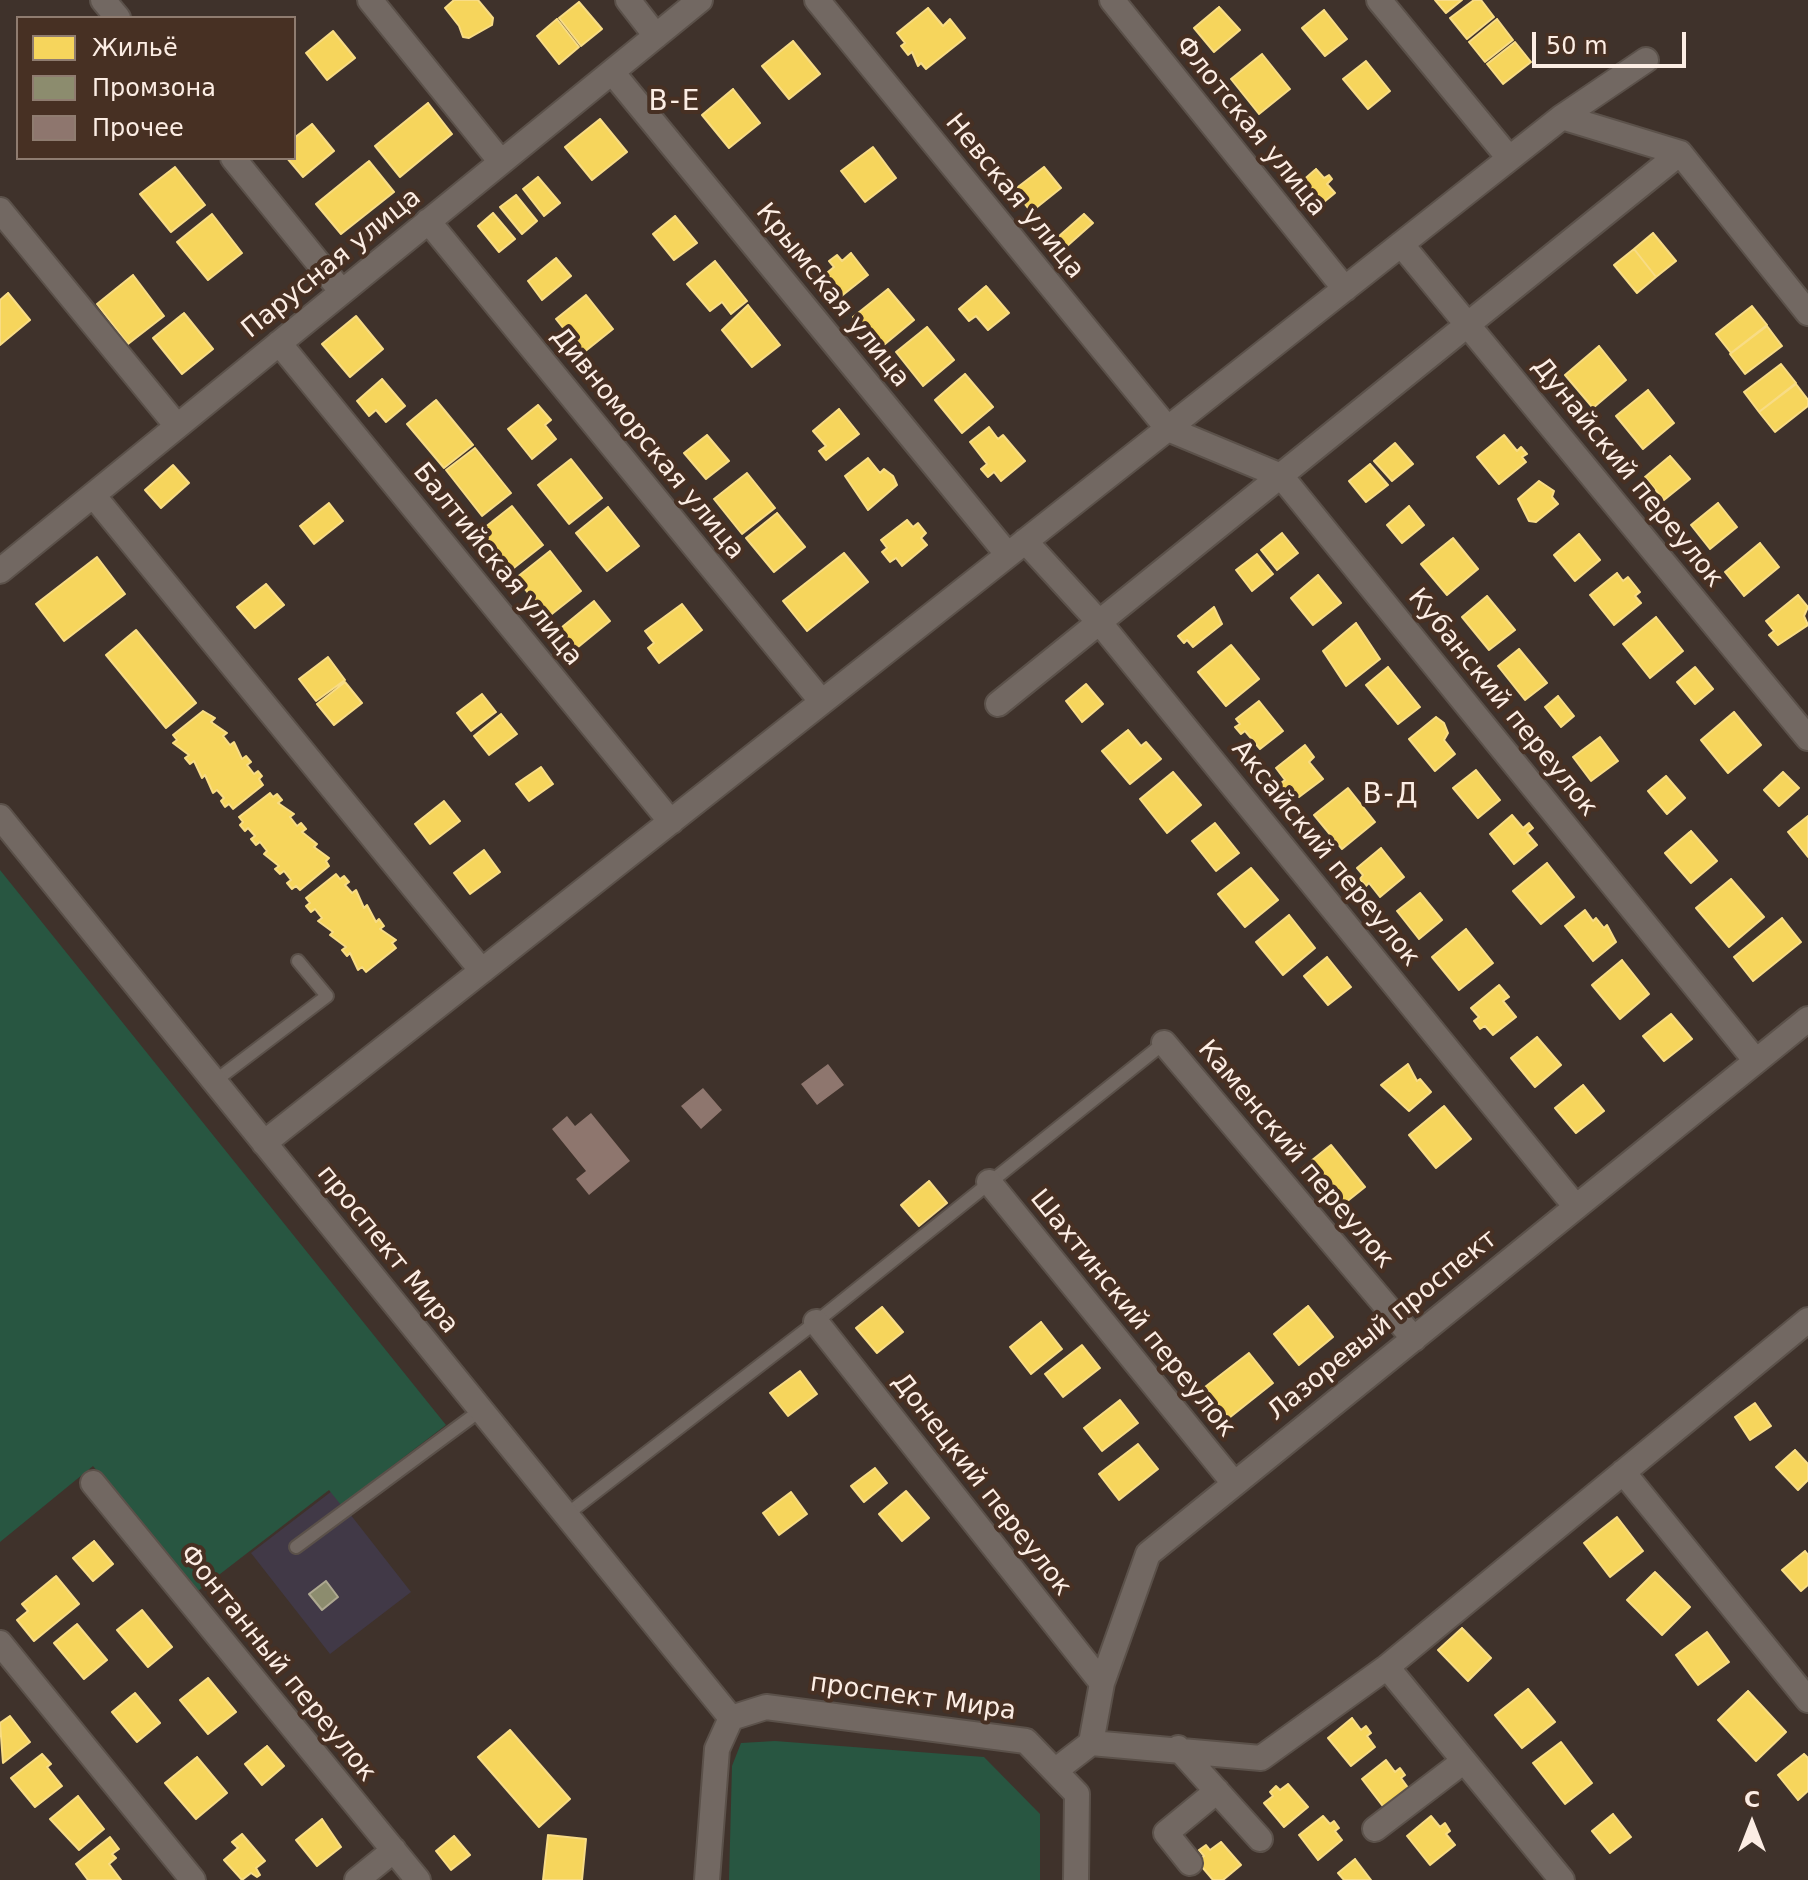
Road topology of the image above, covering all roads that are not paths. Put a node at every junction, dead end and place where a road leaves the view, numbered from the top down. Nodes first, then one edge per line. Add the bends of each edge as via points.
1 (103, 0) edge
2 (370, 0) edge
3 (628, 0) edge
4 (700, 0) edge
5 (817, 0) edge
6 (1112, 0) edge
7 (1379, 0) edge
8 (116, 16) edge
9 (656, 36) junction
10 (1646, 60) dead end
11 (612, 72) junction
12 (1562, 117) junction
13 (1680, 153) junction
14 (1509, 158) junction
15 (235, 160) edge
16 (501, 162) junction
17 (0, 210) edge
18 (428, 221) junction
19 (1401, 244) junction
20 (1345, 289) junction
21 (342, 292) junction
22 (1808, 313) edge
23 (1469, 324) junction
24 (279, 343) junction
25 (177, 426) junction
26 (1168, 429) junction
27 (1281, 476) junction
28 (93, 495) junction
29 (1017, 548) junction
30 (0, 571) edge
31 (1100, 623) junction
32 (822, 702) junction
33 (998, 704) dead end
34 (1808, 738) edge
35 (0, 817) edge
36 (671, 822) junction
37 (298, 961) dead end
38 (482, 971) junction
39 (1808, 1019) edge
40 (1164, 1043) joint
41 (1756, 1061) junction
42 (215, 1081) junction
43 (264, 1143) junction
44 (989, 1182) junction
45 (1576, 1207) junction
46 (1808, 1320) edge
47 (816, 1322) junction
48 (1414, 1339) junction
49 (481, 1410) junction
50 (1623, 1472) junction
51 (1233, 1482) junction
52 (93, 1483) dead end
53 (566, 1515) junction
54 (296, 1547) dead end
55 (0, 1643) edge
56 (1387, 1667) junction
57 (1102, 1683) junction
58 (1808, 1700) edge
59 (731, 1718) junction
60 (1091, 1743) junction
61 (1178, 1748) junction
62 (1464, 1761) junction
63 (1056, 1770) junction
64 (1217, 1791) junction
65 (1375, 1829) dead end
66 (1260, 1839) dead end
67 (394, 1850) junction
68 (1190, 1863) dead end
69 (193, 1880) edge
70 (357, 1880) edge
71 (418, 1880) edge
72 (707, 1880) edge
73 (1076, 1880) edge
74 (1562, 1880) edge

1 - 8 street
2 - 16 street
3 - 9 street
4 - 9 street, Парусная улица
5 - 26 street, Невская улица
6 - 20 street, Флотская улица
7 - 14 street
9 - 11 street, Парусная улица
10 - 12 street
11 - 16 street, Парусная улица
11 - 29 street, Крымская улица
12 - 13 street
12 - 14 street
13 - 22 street
13 - 23 street
14 - 19 street
15 - 21 street
16 - 18 street, Парусная улица
17 - 25 street
18 - 21 street, Парусная улица
18 - 32 street, Дивноморская улица
19 - 20 street
19 - 23 street, Дунайский переулок
20 - 26 street
21 - 24 street, Парусная улица
23 - 27 street
23 - 34 street, Дунайский переулок
24 - 25 street, Парусная улица
24 - 36 street, Балтийская улица
25 - 28 street, Парусная улица
26 - 27 street, Кубанский переулок
26 - 29 street
27 - 31 street
27 - 41 street, Кубанский переулок
28 - 30 street, Парусная улица
28 - 38 street
29 - 31 street, Аксайский переулок
29 - 32 street
31 - 33 street
31 - 45 street, Аксайский переулок
32 - 36 street
35 - 42 street, проспект Мира
36 - 38 street
37 - 42 lane via 327,996
38 - 43 street
39 - 41 street, Лазоревый проспект
40 - 44 lane
40 - 48 street, Каменский переулок
41 - 45 street, Лазоревый проспект
42 - 43 street, проспект Мира
43 - 49 street, проспект Мира
44 - 47 lane
44 - 51 street, Шахтинский переулок
45 - 48 street, Лазоревый проспект
46 - 50 street
47 - 53 lane
47 - 57 street, Донецкий переулок
48 - 51 street, Лазоревый проспект
49 - 53 street, проспект Мира
49 - 54 lane
50 - 56 street
50 - 58 street
51 - 57 street, Лазоревый проспект via 1148,1554
52 - 67 street, Фонтанный переулок
53 - 59 street, проспект Мира
55 - 69 street
56 - 61 street via 1261,1758
56 - 62 street
57 - 60 street, Лазоревый проспект
59 - 63 street, проспект Мира via 766,1707 1026,1741
59 - 72 street via 717,1749
60 - 61 street
60 - 63 street
61 - 64 street
62 - 65 street
62 - 74 street
63 - 73 street, проспект Мира via 1077,1794
64 - 66 street
64 - 68 street via 1166,1833
67 - 70 street
67 - 71 street, Фонтанный переулок

